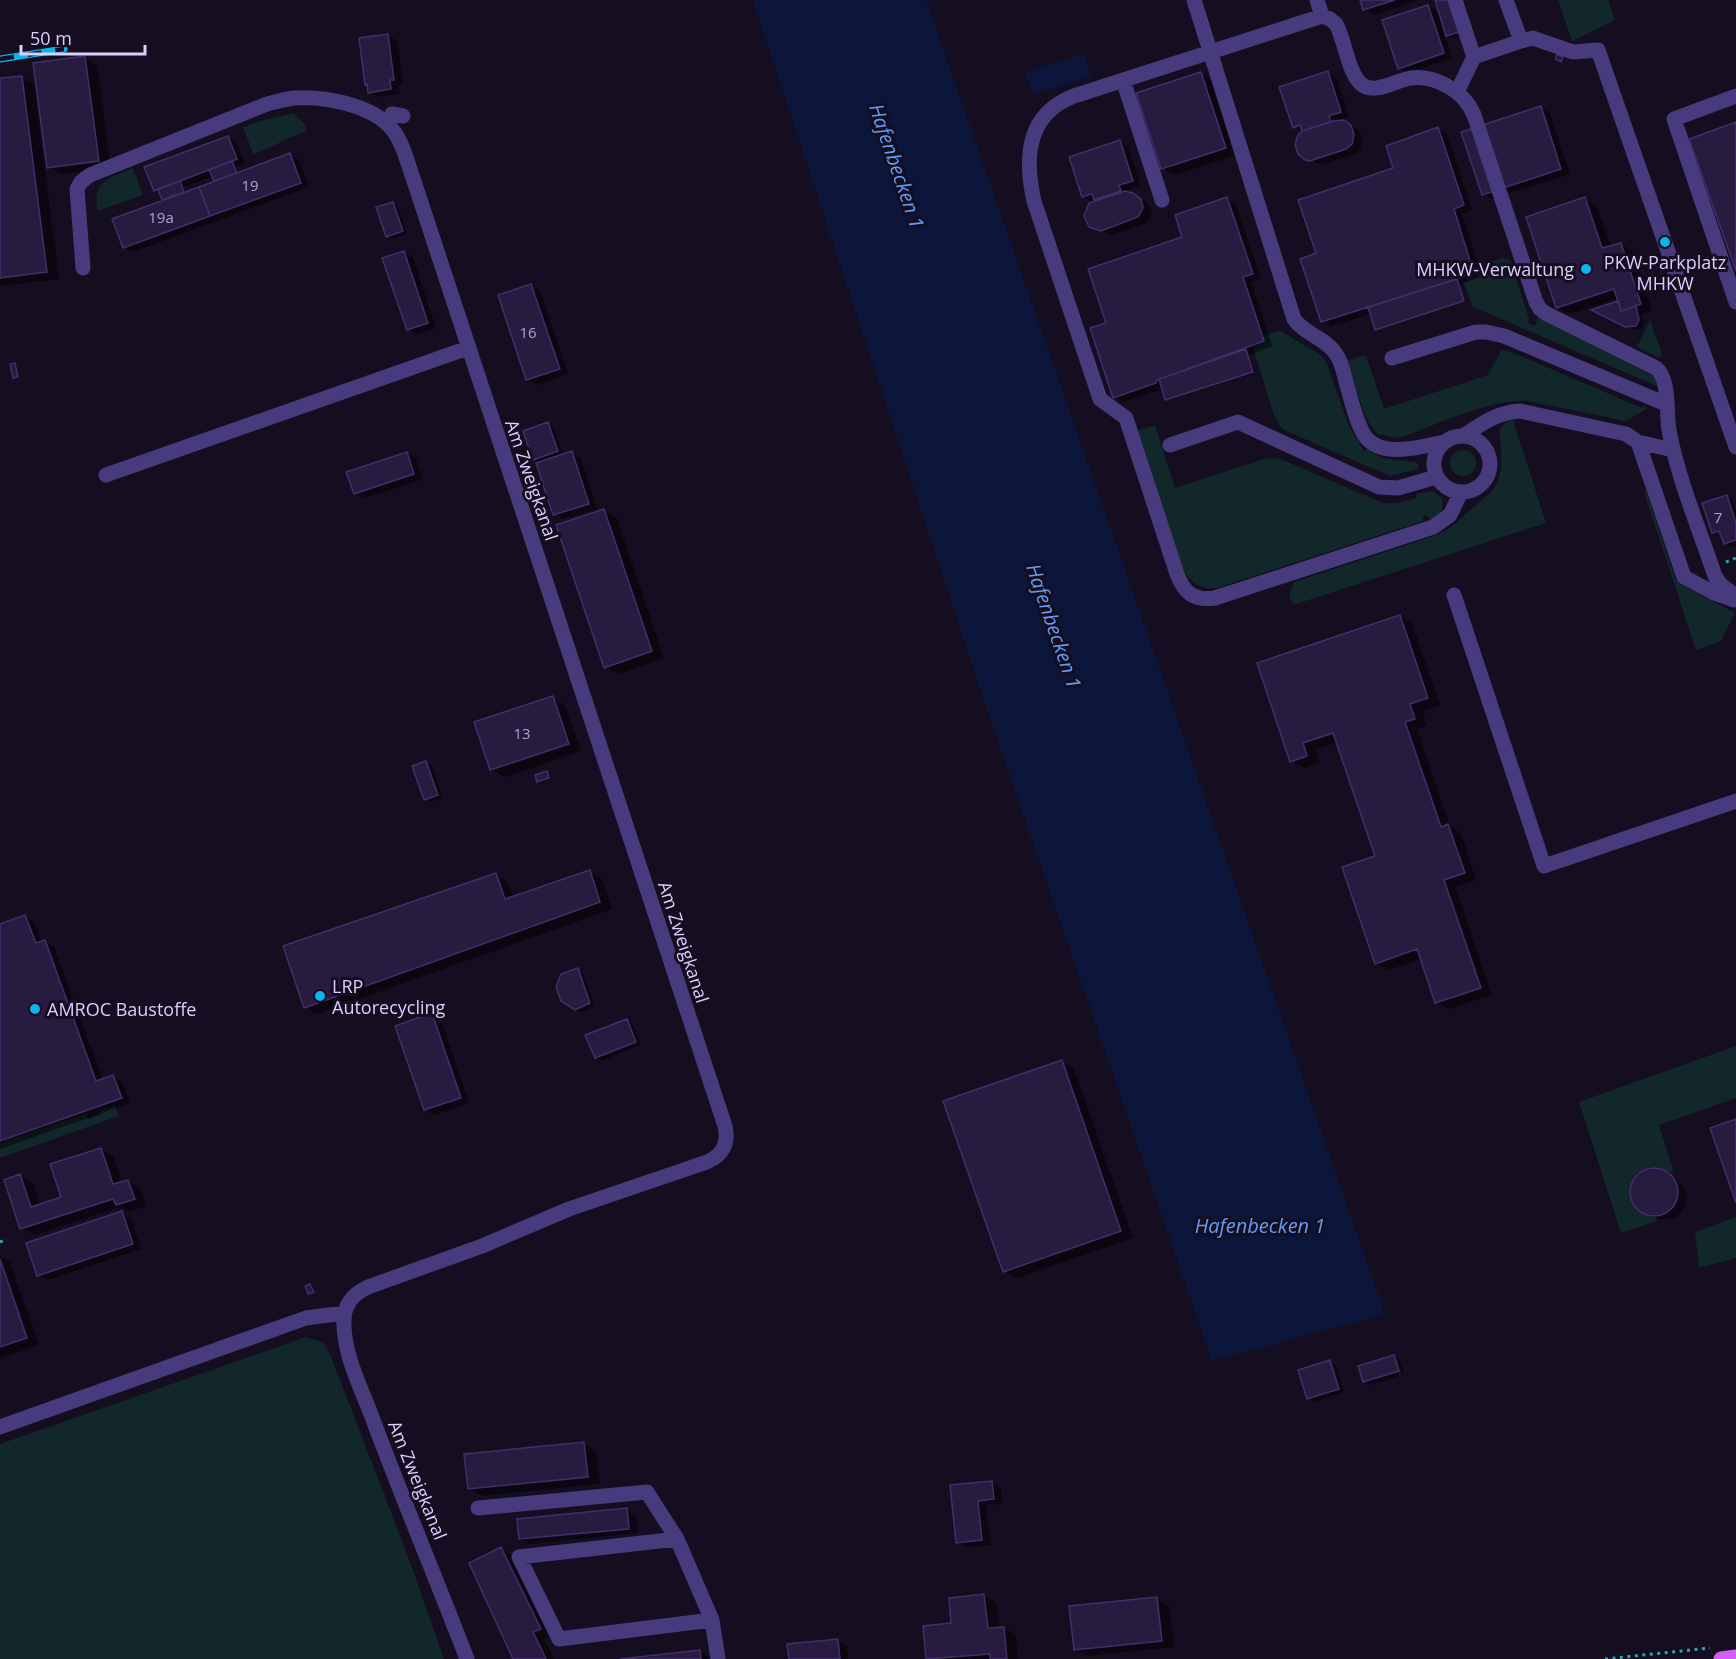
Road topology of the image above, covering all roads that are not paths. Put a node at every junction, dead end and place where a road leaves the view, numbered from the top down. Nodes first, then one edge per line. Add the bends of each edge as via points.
1 (1194, 0) edge
2 (1317, 0) edge
3 (1455, 0) edge
4 (1506, 0) edge
5 (1322, 16) junction
6 (1521, 41) junction
7 (1210, 51) junction
8 (1474, 57) junction
9 (1123, 80) junction
10 (1457, 92) junction
11 (1736, 96) edge
12 (1162, 200) dead end
13 (83, 268) dead end
14 (1736, 302) edge
15 (468, 348) junction
16 (1392, 358) dead end
17 (1666, 404) junction
18 (1463, 436) junction
19 (1444, 442) junction
20 (1638, 442) junction
21 (1170, 445) dead end
22 (1736, 447) edge
23 (1673, 450) junction
24 (106, 475) dead end
25 (1436, 477) junction
26 (1461, 492) junction
27 (1454, 595) dead end
28 (1736, 596) edge
29 (1736, 601) edge
30 (1736, 801) edge
31 (344, 1313) junction
32 (0, 1427) edge
33 (478, 1508) dead end
34 (677, 1539) junction
35 (712, 1620) junction
36 (1717, 1653) edge
37 (1736, 1657) edge
38 (467, 1659) edge
39 (717, 1659) edge

1 - 7 street
2 - 5 street
3 - 8 street
4 - 6 street
5 - 7 street
5 - 10 street via 1336,24 1354,75 1366,87 1418,78
6 - 8 street
6 - 22 street via 1533,38 1573,52 1598,50
7 - 9 street
7 - 19 street via 1294,319 1336,354 1361,428 1369,440 1384,448 1401,449
8 - 10 street
9 - 12 street
9 - 26 street via 1068,98 1046,112 1033,137 1031,180 1034,201 1100,399 1126,418 1184,589 1197,598 1215,598 1433,527 1450,515
10 - 17 street via 1466,99 1474,115 1540,309 1658,369 1664,379
11 - 14 street via 1674,119
13 - 15 street, Am Zweigkanal via 77,189 90,175 267,104 294,98 331,100 379,118 395,133
15 - 24 street
15 - 31 street, Am Zweigkanal via 726,1130 726,1140 721,1153 707,1162 569,1209 369,1287 352,1297
16 - 17 street via 1468,334 1491,332
17 - 23 street
18 - 19 street
18 - 20 street via 1491,418 1520,411 1626,434
18 - 26 street via 1481,443 1490,465 1481,485
19 - 25 street via 1434,458
20 - 23 street
20 - 29 street via 1684,576
21 - 25 street via 1238,422 1380,486 1398,488
23 - 28 street via 1716,578
25 - 26 street via 1444,487
27 - 30 street via 1544,866
31 - 32 street via 306,1318
31 - 38 street, Am Zweigkanal via 347,1349
33 - 34 street via 647,1492
34 - 35 street
34 - 35 street via 519,1557 559,1639
35 - 39 street
36 - 37 main road

